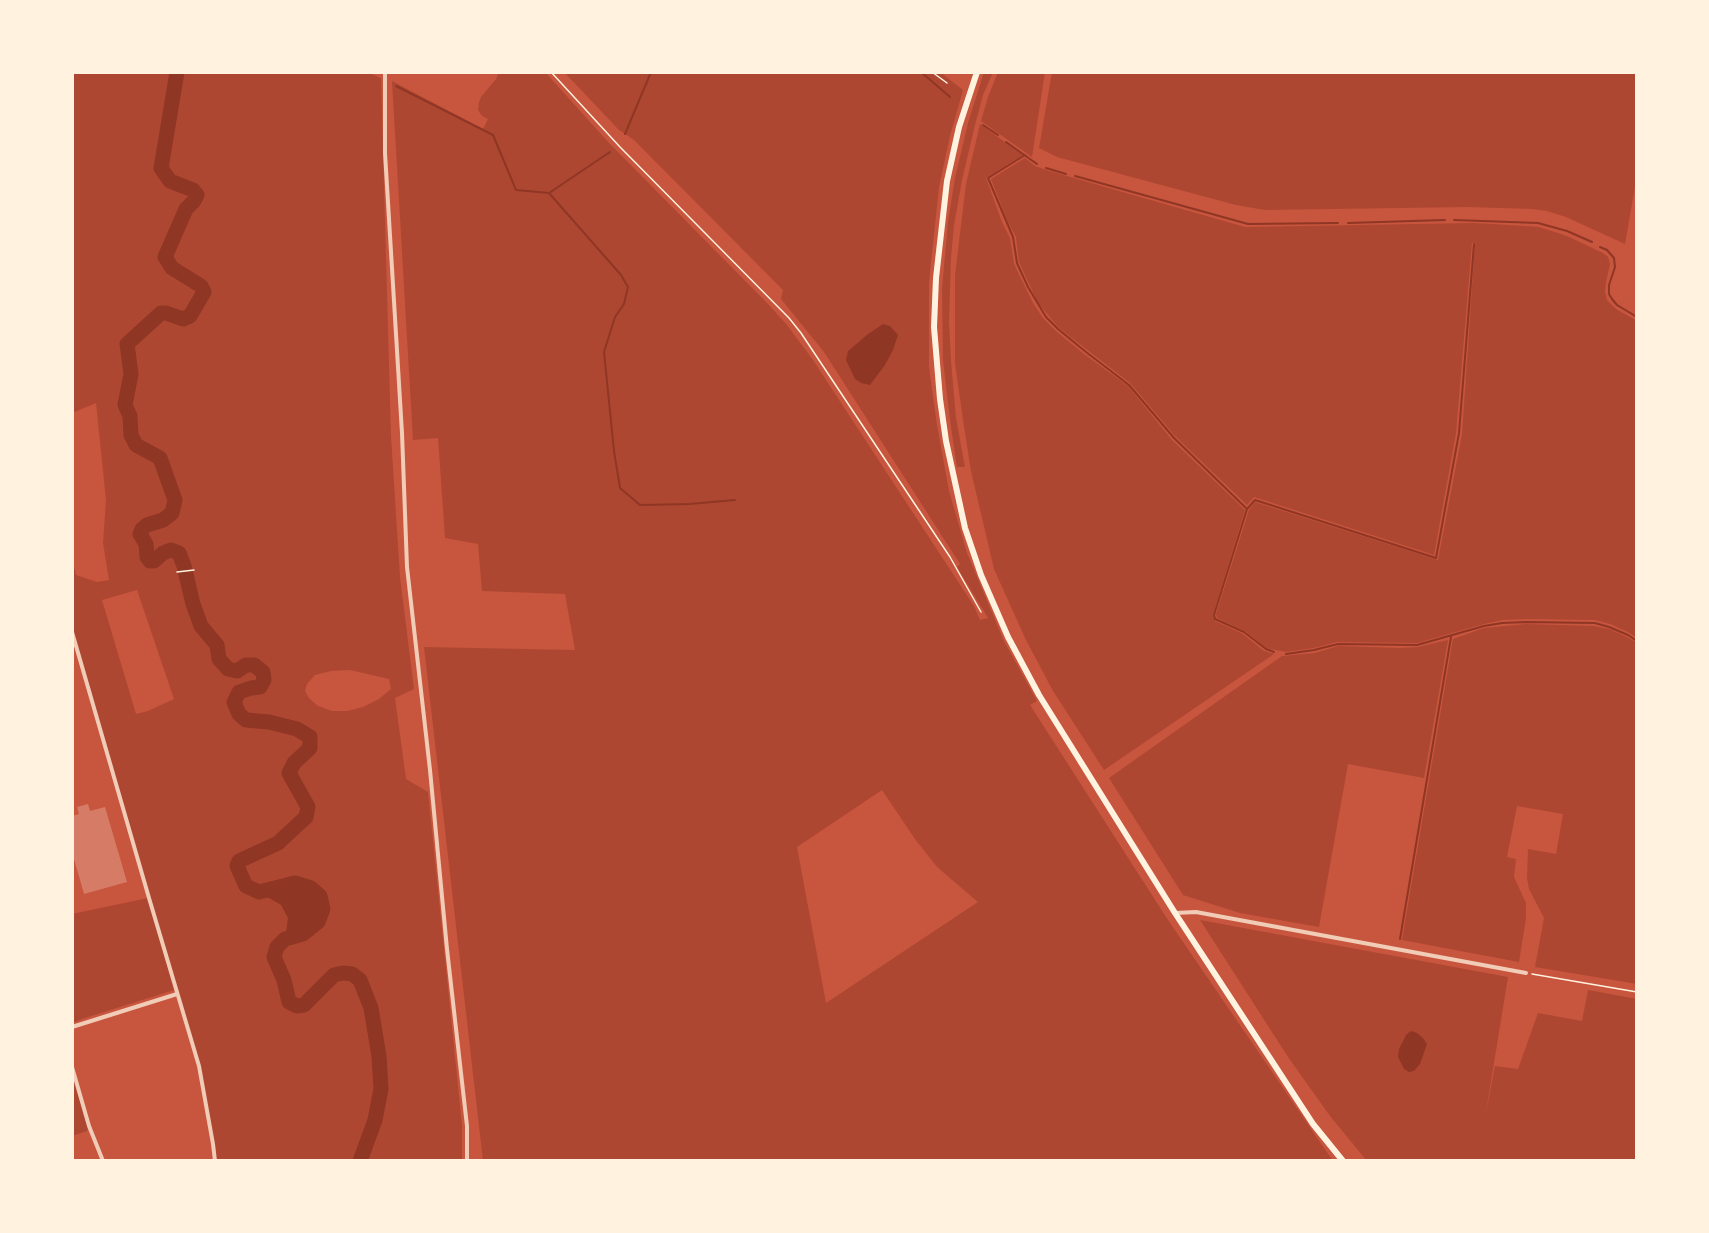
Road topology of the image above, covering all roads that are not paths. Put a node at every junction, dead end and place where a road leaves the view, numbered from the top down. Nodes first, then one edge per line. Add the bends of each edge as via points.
1 (385, 72) edge
2 (976, 72) edge
3 (72, 632) edge
4 (1175, 914) junction
5 (1526, 973) road end
6 (177, 994) junction
7 (72, 1028) edge
8 (72, 1066) edge
9 (103, 1161) edge
10 (214, 1161) edge
11 (467, 1161) edge
12 (1343, 1161) edge

1 - 11 street via 385,153 407,567 467,1126
2 - 4 main road via 947,181 936,278 936,363 954,483 981,574 1008,638
3 - 6 street
4 - 5 street via 1196,912
4 - 12 main road via 1313,1124
6 - 7 street
6 - 10 street via 199,1066
8 - 9 street

